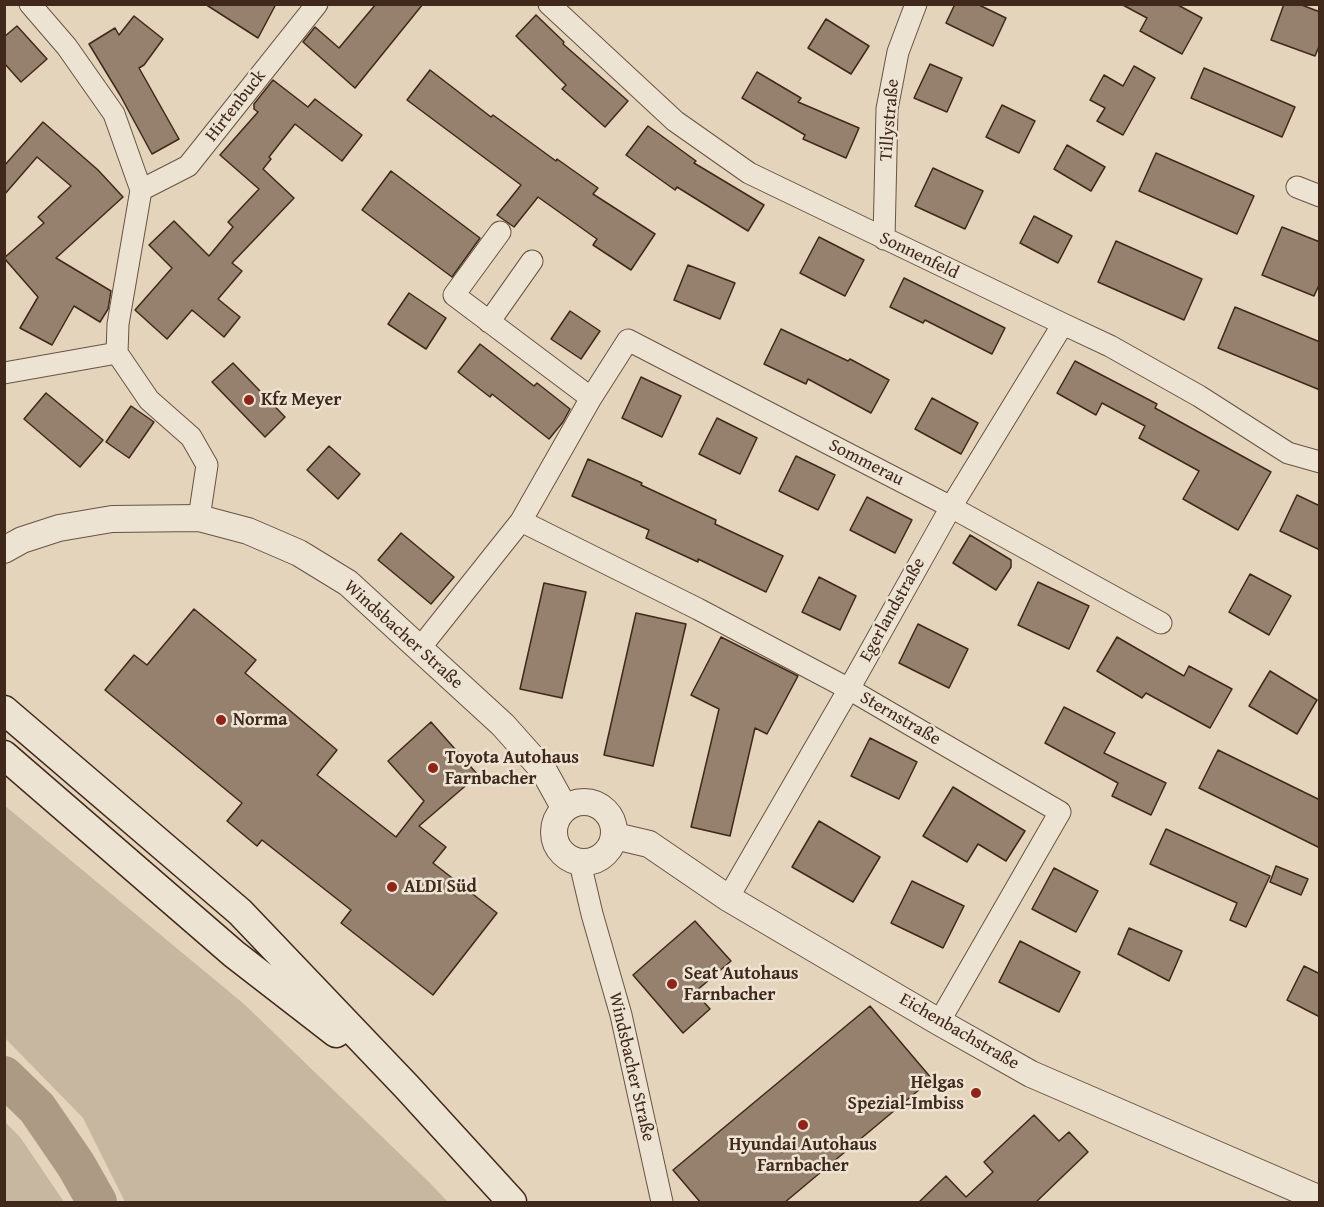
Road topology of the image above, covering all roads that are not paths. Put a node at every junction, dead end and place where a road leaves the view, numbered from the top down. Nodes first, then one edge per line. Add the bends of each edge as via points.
1 (30, 4) edge
2 (317, 4) edge
3 (549, 4) edge
4 (916, 4) edge
5 (1297, 187) dead end
6 (141, 190) junction
7 (1320, 196) edge
8 (500, 232) dead end
9 (884, 238) junction
10 (532, 261) dead end
11 (489, 322) junction
12 (1063, 324) junction
13 (117, 354) junction
14 (4, 373) edge
15 (591, 398) junction
16 (1320, 462) edge
17 (951, 507) junction
18 (199, 518) junction
19 (521, 521) junction
20 (4, 550) edge
21 (1161, 623) dead end
22 (420, 648) junction
23 (849, 689) junction
24 (4, 694) edge
25 (13, 717) edge
26 (4, 755) edge
27 (564, 809) junction
28 (615, 836) junction
29 (580, 863) junction
30 (728, 898) junction
31 (939, 1022) junction
32 (407, 1087) junction
33 (1320, 1199) edge
34 (512, 1203) edge
35 (662, 1203) edge

1 - 6 street via 67,47 114,114
2 - 6 street, Hirtenbuck via 188,166
3 - 9 street, Sonnenfeld via 675,121 749,173
4 - 9 street, Tillystraße via 898,52 887,109
5 - 7 street
6 - 13 street via 118,324
8 - 11 street via 454,296
9 - 12 street, Sonnenfeld
10 - 11 street
11 - 15 street
12 - 16 street, Sonnenfeld via 1110,345 1200,396 1288,453
12 - 17 street, Egerlandstraße
13 - 14 street
13 - 18 street via 149,400 191,437 207,465
15 - 17 street, Sommerau via 628,340
15 - 19 street, Sommerau
17 - 21 street, Sommerau
17 - 23 street, Egerlandstraße
18 - 20 street, Windsbacher Straße via 112,519 59,528
18 - 22 street, Windsbacher Straße via 248,531 299,553 348,583
19 - 22 street, Sommerau
19 - 23 street, Sternstraße
22 - 27 street, Windsbacher Straße via 503,725 544,771
23 - 30 street, Egerlandstraße
23 - 31 street, Sternstraße via 1060,812
24 - 25 street
25 - 32 main road via 240,912
26 - 32 main road via 234,954
27 - 28 street via 573,804 594,803 610,816
27 - 29 street via 554,826 556,846 570,860
28 - 29 street via 606,854
28 - 30 street, Eichenbachstraße via 649,844
29 - 35 street, Windsbacher Straße via 621,1015
30 - 31 street, Eichenbachstraße
31 - 33 street, Eichenbachstraße via 1031,1074
32 - 34 main road

